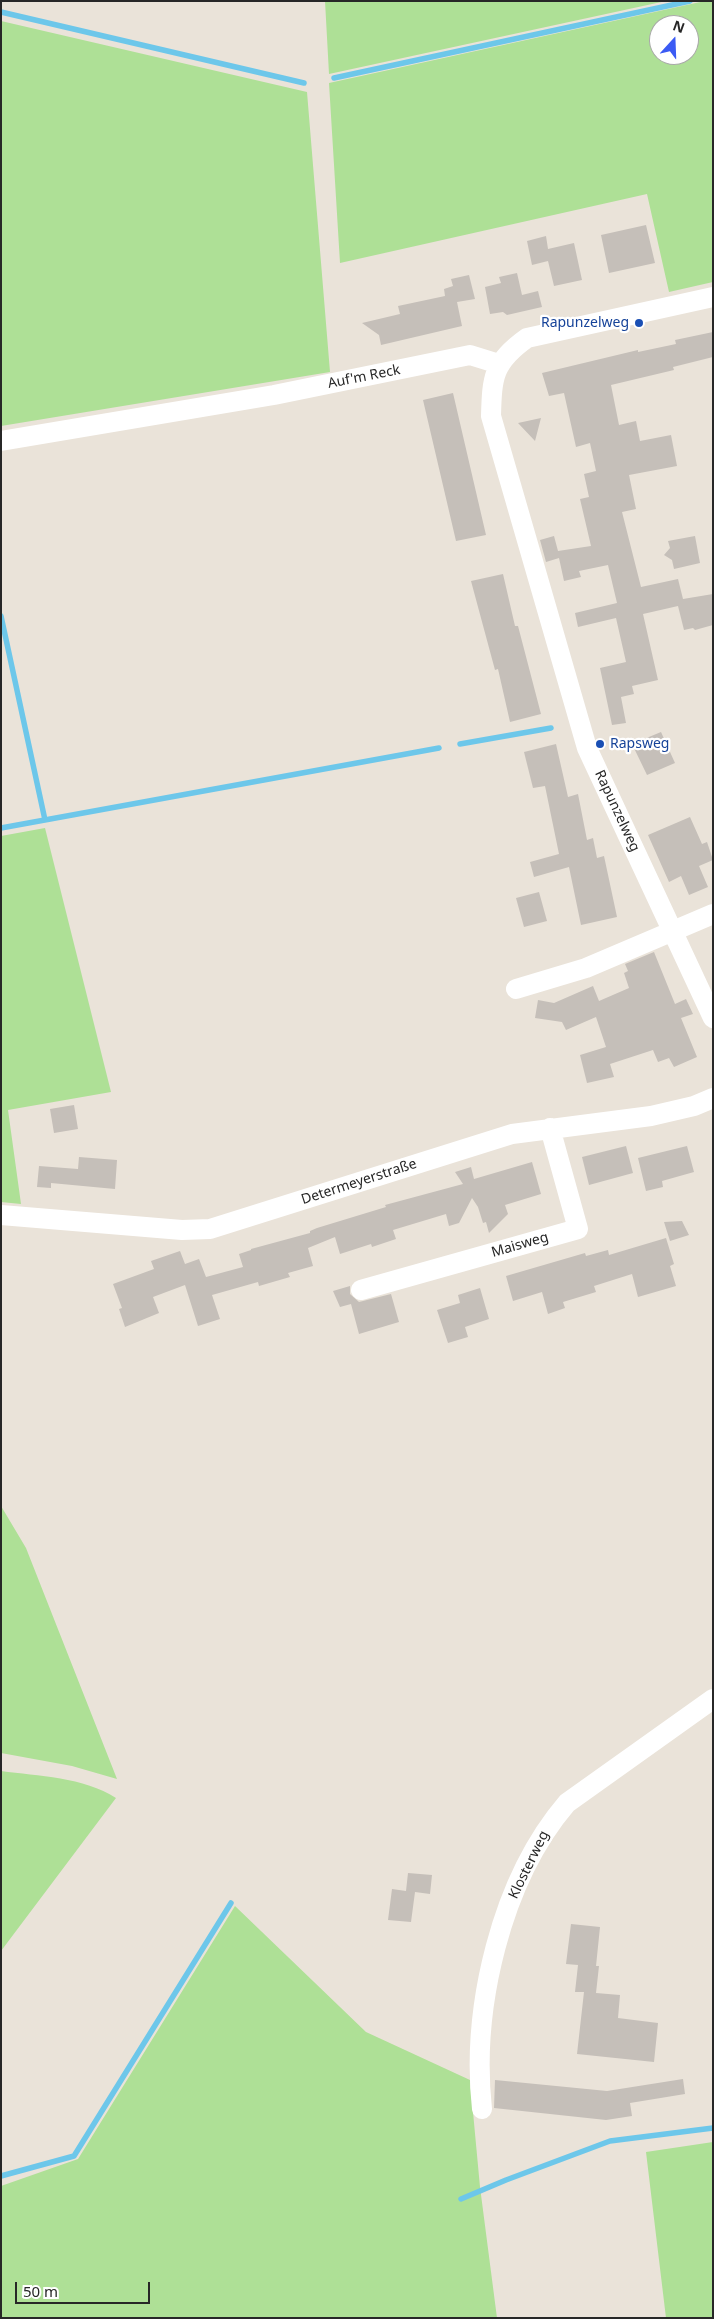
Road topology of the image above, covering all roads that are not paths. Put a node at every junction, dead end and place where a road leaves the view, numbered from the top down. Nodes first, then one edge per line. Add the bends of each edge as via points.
1 (713, 297) edge
2 (499, 364) junction
3 (1, 441) edge
4 (713, 914) edge
5 (672, 931) junction
6 (516, 989) dead end
7 (713, 1018) edge
8 (713, 1098) edge
9 (550, 1128) junction
10 (1, 1215) edge
11 (361, 1290) dead end
12 (713, 1699) edge
13 (482, 2109) dead end

1 - 2 street via 527,338 511,349
2 - 3 street, Auf'm Reck via 470,355 274,395
2 - 5 street, Rapunzelweg via 492,384 491,416 585,740
4 - 5 street
5 - 6 street via 586,968
5 - 7 street, Rapunzelweg
8 - 9 street, Determeyerstraße via 652,1116
9 - 10 street, Determeyerstraße via 512,1134 210,1229 182,1230
9 - 11 street, Maisweg via 578,1229
12 - 13 street, Klosterweg via 567,1803 548,1825 520,1878 497,1936 482,2026

